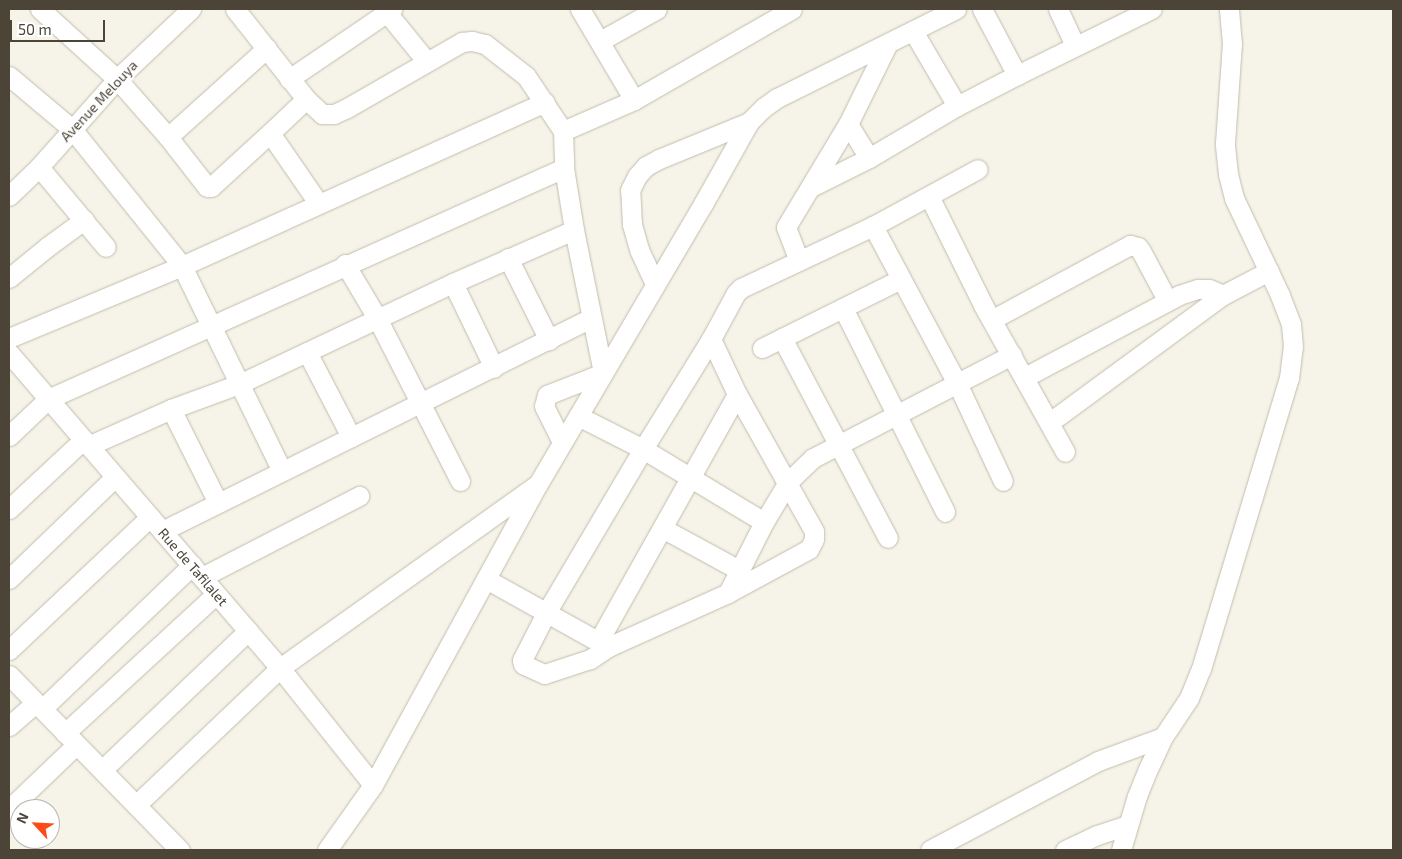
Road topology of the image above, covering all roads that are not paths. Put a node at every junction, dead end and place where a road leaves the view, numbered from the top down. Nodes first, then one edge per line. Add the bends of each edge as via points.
1 (191, 9) edge
2 (235, 9) edge
3 (580, 9) edge
4 (792, 9) edge
5 (956, 9) edge
6 (982, 9) edge
7 (1058, 9) edge
8 (1229, 9) edge
9 (387, 10) edge
10 (652, 10) edge
11 (1141, 11) edge
12 (51, 12) edge
13 (913, 30) junction
14 (600, 41) junction
15 (888, 43) junction
16 (1075, 45) junction
17 (267, 48) junction
18 (426, 62) junction
19 (1016, 75) junction
20 (9, 76) edge
21 (289, 79) junction
22 (117, 80) junction
23 (306, 99) junction
24 (634, 100) junction
25 (545, 102) junction
26 (956, 106) junction
27 (749, 122) junction
28 (848, 124) junction
29 (72, 129) junction
30 (563, 131) junction
31 (270, 133) junction
32 (168, 137) junction
33 (869, 158) junction
34 (39, 167) junction
35 (564, 168) junction
36 (978, 169) dead end
37 (812, 186) junction
38 (9, 196) edge
39 (929, 196) junction
40 (319, 204) junction
41 (84, 220) junction
42 (873, 226) junction
43 (574, 230) junction
44 (106, 247) dead end
45 (508, 258) junction
46 (798, 261) junction
47 (345, 264) junction
48 (182, 266) junction
49 (1270, 271) junction
50 (9, 278) edge
51 (900, 279) junction
52 (453, 283) junction
53 (655, 284) junction
54 (1223, 296) junction
55 (1167, 300) junction
56 (843, 308) junction
57 (377, 318) junction
58 (590, 318) junction
59 (993, 320) junction
60 (212, 325) junction
61 (9, 338) edge
62 (782, 338) junction
63 (711, 339) junction
64 (549, 340) junction
65 (762, 348) dead end
66 (307, 352) junction
67 (1012, 355) junction
68 (12, 363) edge
69 (494, 368) junction
70 (602, 373) junction
71 (1025, 377) junction
72 (957, 383) junction
73 (238, 384) junction
74 (738, 394) junction
75 (48, 399) junction
76 (419, 404) junction
77 (171, 409) junction
78 (896, 415) junction
79 (578, 416) junction
80 (1050, 422) junction
81 (9, 436) edge
82 (351, 438) junction
83 (562, 442) junction
84 (86, 443) junction
85 (837, 444) junction
86 (643, 449) junction
87 (1065, 452) dead end
88 (282, 471) junction
89 (115, 477) junction
90 (691, 478) junction
91 (460, 481) dead end
92 (1003, 481) dead end
93 (788, 482) junction
94 (538, 484) junction
95 (359, 496) dead end
96 (217, 501) junction
97 (9, 509) edge
98 (945, 512) dead end
99 (764, 522) junction
100 (156, 524) junction
101 (662, 528) junction
102 (888, 538) dead end
103 (12, 568) edge
104 (739, 570) junction
105 (197, 571) junction
106 (486, 579) junction
107 (728, 593) junction
108 (216, 594) junction
109 (546, 613) junction
110 (248, 631) junction
111 (603, 644) junction
112 (9, 650) edge
113 (280, 668) junction
114 (9, 675) edge
115 (38, 706) junction
116 (9, 726) edge
117 (1163, 738) junction
118 (71, 739) junction
119 (102, 770) junction
120 (373, 785) junction
121 (136, 805) junction
122 (9, 809) edge
123 (1127, 825) junction
124 (180, 850) edge
125 (327, 850) edge
126 (930, 850) edge
127 (1065, 850) edge
128 (1121, 850) edge

1 - 22 street, Avenue Melouya
2 - 17 street
3 - 14 street
4 - 24 street
5 - 13 street
6 - 19 street
7 - 16 street
8 - 49 street via 1232,44 1225,143 1228,174 1234,198
9 - 18 street
9 - 21 street
10 - 14 street
11 - 16 street
12 - 22 street
13 - 15 street
13 - 26 street
14 - 24 street
15 - 27 street via 778,98
15 - 28 street
16 - 19 street
17 - 21 street
17 - 32 street
18 - 23 street via 334,114 322,114
18 - 25 street via 462,42 484,44 526,76
19 - 26 street
20 - 29 street
21 - 23 street
22 - 29 street, Avenue Melouya
22 - 32 street
23 - 31 street
24 - 30 street
25 - 30 street
25 - 40 street
26 - 33 street
27 - 53 street
27 - 53 street via 659,159 636,176 630,190 632,224
28 - 33 street
28 - 37 street
29 - 34 street, Avenue Melouya
29 - 48 street
30 - 35 street
31 - 32 street via 209,188
31 - 40 street
33 - 37 street
34 - 38 street, Avenue Melouya
34 - 41 street
35 - 43 street
35 - 47 street
36 - 39 street
37 - 46 street via 786,227
39 - 42 street
39 - 59 street
40 - 48 street
41 - 44 street
41 - 50 street
42 - 46 street
42 - 51 street
43 - 45 street
43 - 58 street
45 - 52 street
45 - 64 street
46 - 63 street via 741,288
47 - 57 street
47 - 60 street
48 - 60 street
48 - 61 street
49 - 54 street
49 - 117 street via 1291,324 1293,347 1289,378 1201,670 1189,698
51 - 56 street
51 - 72 street
52 - 57 street
52 - 69 street
53 - 70 street
54 - 55 street via 1209,289
54 - 80 street
55 - 59 street via 1141,251 1130,245
55 - 71 street
56 - 62 street
56 - 78 street
57 - 66 street
57 - 76 street
58 - 64 street
58 - 70 street
59 - 67 street
60 - 73 street
60 - 75 street
62 - 65 street
62 - 85 street
63 - 74 street
63 - 86 street
64 - 69 street
66 - 73 street
66 - 82 street
67 - 71 street
67 - 72 street
68 - 75 street, Rue de Tafilalet
69 - 76 street
70 - 79 street
70 - 83 street via 547,395 544,406
71 - 80 street
72 - 78 street
72 - 92 street
73 - 77 street
73 - 88 street
74 - 90 street
74 - 93 street
75 - 81 street
75 - 84 street, Rue de Tafilalet
76 - 82 street
76 - 91 street
77 - 84 street
77 - 96 street
78 - 85 street
78 - 98 street
79 - 83 street
79 - 86 street
80 - 87 street
82 - 88 street
83 - 94 street
84 - 89 street, Rue de Tafilalet
84 - 97 street
85 - 93 street via 813,458
85 - 102 street
86 - 90 street
86 - 109 street
88 - 96 street
89 - 100 street, Rue de Tafilalet
89 - 103 street
90 - 99 street
90 - 101 street
93 - 99 street
93 - 107 street via 814,531 809,549
94 - 106 street
94 - 113 street
95 - 105 street
96 - 100 street
99 - 104 street
100 - 105 street, Rue de Tafilalet
100 - 112 street
101 - 104 street
101 - 111 street
104 - 107 street
105 - 108 street, Rue de Tafilalet
105 - 115 street
106 - 109 street
106 - 120 street
107 - 111 street
108 - 110 street, Rue de Tafilalet
108 - 118 street
109 - 111 street
109 - 111 street via 522,660 525,667 544,674 554,672 590,659
110 - 113 street, Rue de Tafilalet
110 - 119 street
113 - 120 street, Rue de Tafilalet
113 - 121 street
114 - 115 street
115 - 116 street
115 - 118 street
117 - 123 street
117 - 126 street via 1098,761
118 - 119 street
118 - 122 street
119 - 121 street
120 - 125 street
121 - 124 street
123 - 127 street
123 - 128 street

